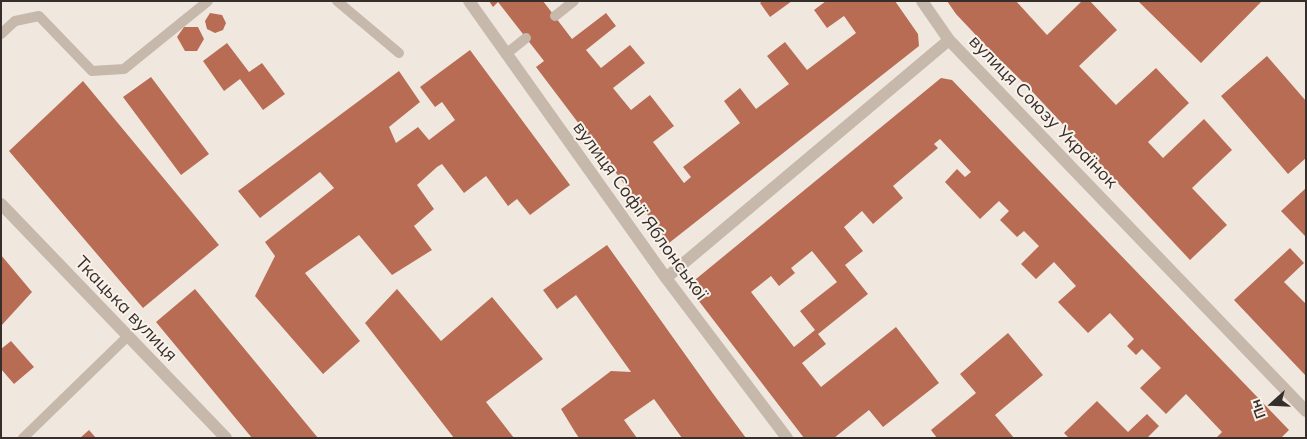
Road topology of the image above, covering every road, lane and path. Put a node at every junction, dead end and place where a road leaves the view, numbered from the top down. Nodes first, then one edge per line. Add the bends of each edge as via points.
1 (208, 1) edge
2 (337, 1) edge
3 (469, 1) edge
4 (574, 1) edge
5 (922, 1) edge
6 (555, 16) dead end
7 (1, 34) edge
8 (526, 38) dead end
9 (949, 40) junction
10 (399, 53) dead end
11 (506, 54) junction
12 (1, 204) edge
13 (666, 278) junction
14 (128, 336) junction
15 (1306, 411) edge
16 (24, 438) edge
17 (226, 438) edge
18 (787, 438) edge

1 - 7 lane via 124,69 92,71 40,16 15,21
2 - 10 lane
3 - 11 street, вулиця Софії Яблонської
4 - 6 lane
5 - 9 street
8 - 11 lane
9 - 13 street, вулиця Союзу Українок
9 - 15 street, вулиця Союзу Українок
11 - 13 street, вулиця Софії Яблонської
12 - 14 street, Ткацька вулиця
13 - 18 street, вулиця Софії Яблонської
14 - 16 lane
14 - 17 street, Ткацька вулиця

